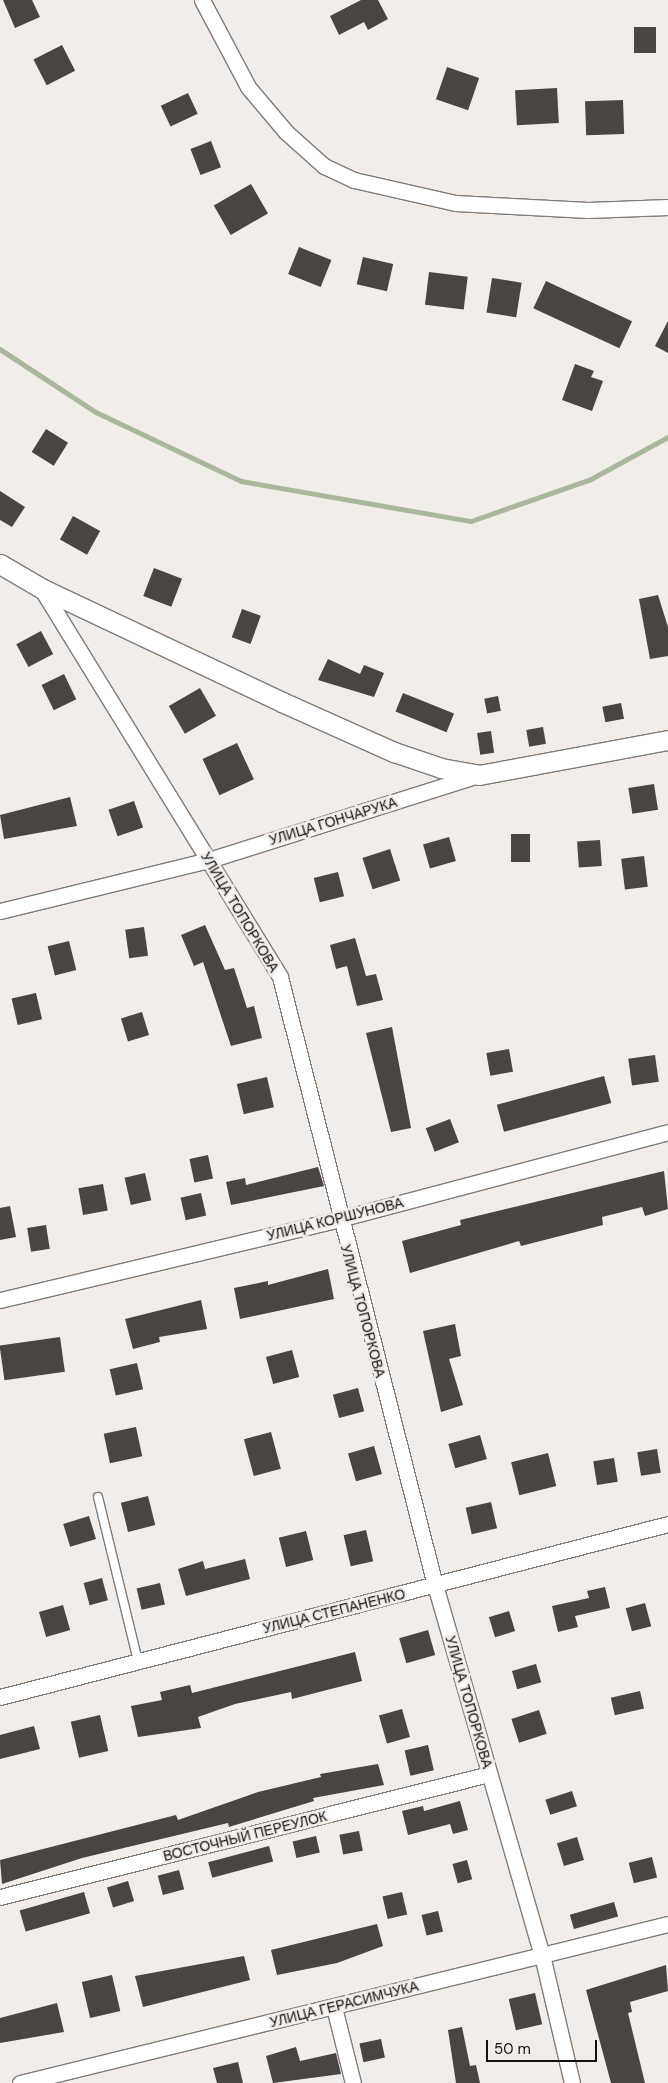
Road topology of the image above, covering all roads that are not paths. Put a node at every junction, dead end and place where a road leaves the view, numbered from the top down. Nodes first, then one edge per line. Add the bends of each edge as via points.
1 (202, 0) edge
2 (668, 207) edge
3 (0, 564) edge
4 (41, 588) junction
5 (668, 740) edge
6 (479, 775) junction
7 (209, 860) junction
8 (0, 911) edge
9 (668, 1132) edge
10 (338, 1219) junction
11 (0, 1300) edge
12 (98, 1497) dead end
13 (668, 1524) edge
14 (435, 1585) junction
15 (138, 1661) junction
16 (0, 1697) edge
17 (490, 1774) junction
18 (0, 1897) edge
19 (668, 1924) edge
20 (542, 1955) junction
21 (334, 2007) junction
22 (20, 2083) edge
23 (353, 2083) edge
24 (572, 2083) edge

1 - 2 street via 248,87 286,132 324,166 354,180 455,203 588,210
3 - 4 street, УЛИЦА ТОПОРКОВА
4 - 6 street, УЛИЦА ТОПОРКОВА via 394,752
4 - 7 street, УЛИЦА ТОПОРКОВА
5 - 6 street, УЛИЦА ГОНЧАРУКА
6 - 7 street, УЛИЦА ГОНЧАРУКА
7 - 8 street, УЛИЦА ГОНЧАРУКА
7 - 10 street, УЛИЦА ТОПОРКОВА via 280,978
9 - 10 street, УЛИЦА КОРШУНОВА
10 - 11 street, УЛИЦА КОРШУНОВА
10 - 14 street, УЛИЦА ТОПОРКОВА
12 - 15 lane
13 - 14 street, УЛИЦА СТЕПАНЕНКО
14 - 15 street, УЛИЦА СТЕПАНЕНКО
14 - 17 street, УЛИЦА ТОПОРКОВА
15 - 16 street, УЛИЦА СТЕПАНЕНКО
17 - 18 street, ВОСТОЧНЫЙ ПЕРЕУЛОК
17 - 20 street, УЛИЦА ТОПОРКОВА
19 - 20 street, УЛИЦА ГЕРАСИМЧУКА
20 - 21 street, УЛИЦА ГЕРАСИМЧУКА
20 - 24 street, УЛИЦА ТОПОРКОВА
21 - 22 street, УЛИЦА ГЕРАСИМЧУКА
21 - 23 street

